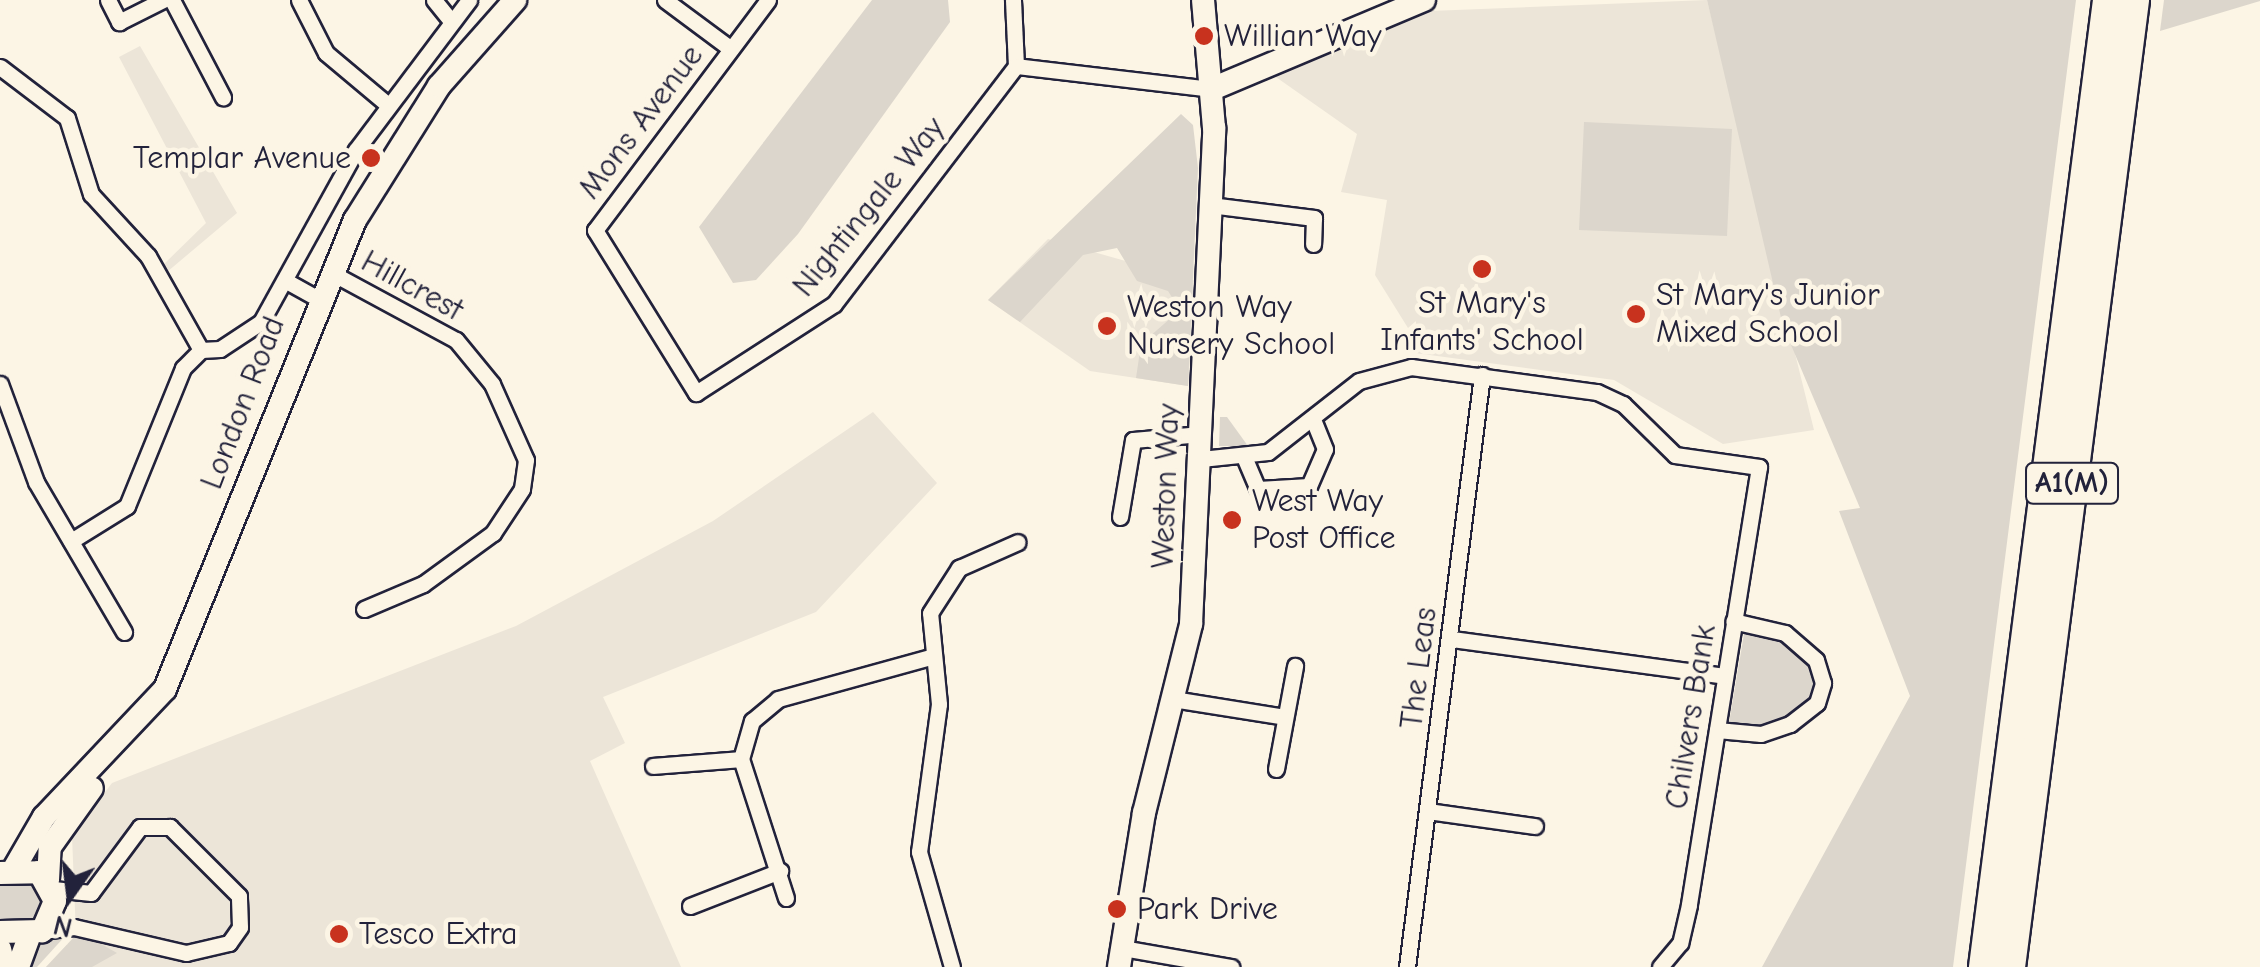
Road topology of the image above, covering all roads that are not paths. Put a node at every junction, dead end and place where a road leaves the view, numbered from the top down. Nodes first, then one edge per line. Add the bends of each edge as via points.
1 (108, 0) edge
2 (163, 0) edge
3 (172, 0) edge
4 (299, 0) edge
5 (434, 0) edge
6 (469, 0) edge
7 (665, 0) edge
8 (768, 0) edge
9 (1013, 0) edge
10 (1204, 0) edge
11 (1424, 0) edge
12 (2108, 0) edge
13 (2134, 0) edge
14 (506, 2) edge
15 (452, 22) junction
16 (731, 49) junction
17 (428, 52) junction
18 (1016, 66) junction
19 (0, 68) edge
20 (452, 69) junction
21 (1212, 89) junction
22 (223, 97) dead end
23 (388, 105) junction
24 (1210, 205) junction
25 (1313, 244) dead end
26 (330, 272) junction
27 (288, 282) junction
28 (318, 299) junction
29 (200, 350) junction
30 (1482, 375) junction
31 (0, 384) edge
32 (696, 393) joint
33 (1313, 420) junction
34 (1202, 434) junction
35 (1201, 459) junction
36 (1245, 460) junction
37 (1120, 517) dead end
38 (71, 541) junction
39 (1018, 542) dead end
40 (364, 609) dead end
41 (1733, 621) junction
42 (124, 632) dead end
43 (1452, 639) junction
44 (930, 657) junction
45 (1294, 666) dead end
46 (1724, 676) junction
47 (1179, 700) junction
48 (1285, 717) junction
49 (1717, 730) junction
50 (741, 759) junction
51 (106, 763) junction
52 (654, 766) dead end
53 (1276, 770) dead end
54 (1428, 811) junction
55 (1535, 826) dead end
56 (8, 870) edge
57 (780, 871) junction
58 (50, 885) junction
59 (786, 898) dead end
60 (690, 906) dead end
61 (0, 932) edge
62 (36, 934) junction
63 (0, 949) edge
64 (1120, 958) edge
65 (4, 967) edge
66 (18, 967) edge
67 (952, 967) edge
68 (1231, 967) edge
69 (1407, 967) edge
70 (1660, 967) edge
71 (1984, 967) edge
72 (2010, 967) edge

1 - 2 street via 119,22
3 - 22 street
4 - 23 street via 326,52
5 - 15 street
6 - 15 street, London Road
7 - 16 street
8 - 16 street, Mons Avenue
9 - 18 street
10 - 21 main road, Weston Way
11 - 21 main road
12 - 71 highway, A1(M)
13 - 72 highway, A1(M)
14 - 20 main road, London Road
15 - 17 street, London Road
16 - 32 street, Mons Avenue via 595,230
17 - 20 street
17 - 23 street, London Road
18 - 21 street
18 - 32 street, Nightingale Way via 834,304
19 - 29 street via 68,118 91,194 148,256
20 - 26 main road, London Road via 374,183
21 - 24 main road, Weston Way
23 - 27 street, London Road via 339,176
24 - 25 street via 1314,218
24 - 34 main road, Weston Way
26 - 28 main road, London Road
26 - 40 street, Hillcrest via 456,340 492,384 526,460 522,489 493,534 423,584
27 - 28 street
27 - 29 street, London Road via 261,322 220,349
28 - 51 main road, London Road via 188,648
29 - 38 street via 172,387 134,497 114,520
30 - 33 street via 1380,370
30 - 41 street, Chilvers Bank via 1596,392 1624,404 1675,455 1759,467
30 - 43 street, The Leas
31 - 38 street via 14,436
33 - 36 street
33 - 36 street via 1325,449 1309,486 1258,489
34 - 35 main road, Weston Way
34 - 37 street via 1133,440
35 - 36 street
35 - 47 main road, Weston Way
38 - 42 street
39 - 44 street via 944,581 930,613
41 - 46 street, Chilvers Bank
41 - 49 street via 1784,633 1816,660 1823,683 1817,703 1790,724 1761,734
43 - 46 street
43 - 54 street, The Leas
44 - 50 street via 778,698 752,720
44 - 67 street via 938,704 920,852
45 - 48 street
46 - 49 street, Chilvers Bank
47 - 48 street
47 - 64 main road, Weston Way via 1144,813
48 - 53 street
49 - 70 street, Chilvers Bank via 1686,921
50 - 52 street
50 - 57 street
51 - 56 main road, London Road via 44,818
51 - 58 main road, London Road via 50,847
54 - 55 street
54 - 69 street, The Leas
56 - 58 main road
57 - 59 street
57 - 60 street
58 - 62 main road, London Road via 54,912
58 - 62 street via 91,893 140,826 170,826 239,896 240,927 229,943 186,954 74,927
61 - 62 main road
62 - 66 main road, London Road
63 - 65 main road
64 - 68 street

